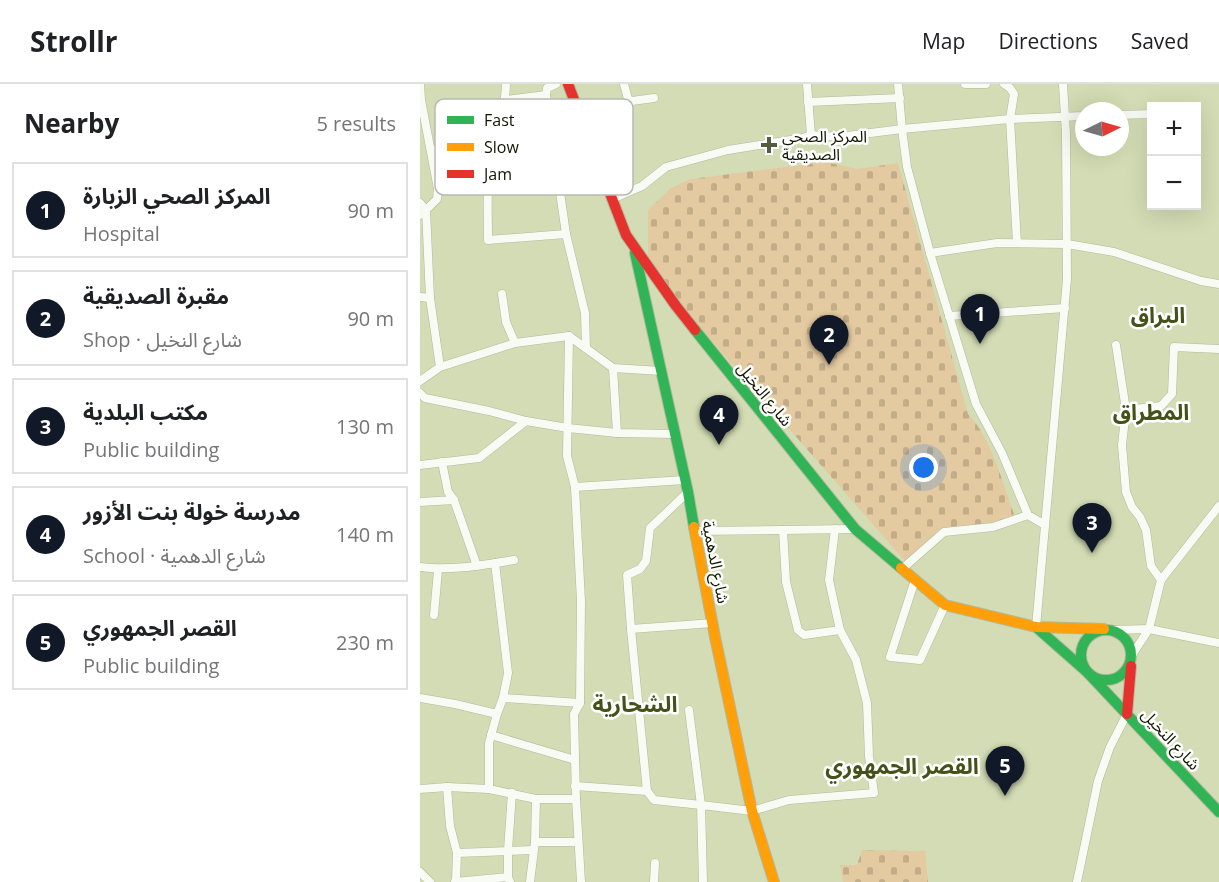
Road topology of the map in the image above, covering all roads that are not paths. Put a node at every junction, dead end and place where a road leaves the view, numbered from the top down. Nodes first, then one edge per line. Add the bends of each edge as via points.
1 (420, 84) edge
2 (556, 84) edge
3 (568, 84) edge
4 (624, 84) edge
5 (807, 84) edge
6 (898, 84) edge
7 (965, 84) edge
8 (986, 84) edge
9 (1004, 84) edge
10 (1063, 84) edge
11 (546, 95) junction
12 (654, 98) dead end
13 (900, 98) junction
14 (514, 99) edge
15 (547, 99) edge
16 (574, 99) edge
17 (628, 99) edge
18 (421, 100) edge
19 (633, 101) edge
20 (808, 102) junction
21 (1147, 114) edge
22 (1129, 115) edge
23 (1065, 116) junction
24 (1075, 116) edge
25 (1010, 119) junction
26 (902, 129) junction
27 (811, 135) junction
28 (431, 150) junction
29 (435, 150) edge
30 (435, 172) edge
31 (633, 190) edge
32 (437, 195) edge
33 (489, 195) edge
34 (560, 195) edge
35 (610, 195) edge
36 (621, 195) edge
37 (612, 199) junction
38 (420, 204) edge
39 (423, 213) edge
40 (566, 234) junction
41 (1017, 243) junction
42 (1067, 244) junction
43 (634, 247) junction
44 (930, 253) junction
45 (1219, 284) edge
46 (502, 294) dead end
47 (420, 297) edge
48 (430, 298) junction
49 (1065, 308) junction
50 (949, 316) junction
51 (569, 336) junction
52 (515, 343) junction
53 (1116, 345) dead end
54 (586, 348) junction
55 (1219, 349) edge
56 (440, 367) junction
57 (613, 368) junction
58 (661, 371) junction
59 (420, 381) edge
60 (420, 393) edge
61 (1126, 410) junction
62 (526, 421) junction
63 (568, 429) junction
64 (617, 433) junction
65 (675, 434) junction
66 (442, 462) junction
67 (420, 465) edge
68 (685, 480) junction
69 (575, 487) junction
70 (688, 492) junction
71 (454, 500) junction
72 (420, 502) edge
73 (1219, 506) edge
74 (1028, 515) junction
75 (1045, 525) junction
76 (835, 529) junction
77 (855, 529) junction
78 (783, 530) junction
79 (695, 531) junction
80 (514, 560) dead end
81 (495, 563) junction
82 (477, 566) junction
83 (420, 567) edge
84 (902, 569) junction
85 (438, 570) junction
86 (915, 580) junction
87 (1161, 580) junction
88 (945, 605) junction
89 (434, 615) dead end
90 (713, 623) junction
91 (1036, 627) junction
92 (631, 629) junction
93 (1149, 629) junction
94 (840, 630) junction
95 (1108, 630) junction
96 (1219, 643) edge
97 (1132, 658) junction
98 (1087, 672) junction
99 (420, 698) edge
100 (503, 698) junction
101 (580, 704) junction
102 (689, 710) dead end
103 (497, 714) junction
104 (1127, 714) junction
105 (491, 735) junction
106 (575, 760) junction
107 (576, 786) junction
108 (447, 787) junction
109 (420, 789) edge
110 (489, 789) junction
111 (647, 791) junction
112 (512, 793) junction
113 (536, 799) junction
114 (576, 799) junction
115 (701, 805) junction
116 (752, 811) junction
117 (1219, 812) edge
118 (578, 842) junction
119 (534, 846) junction
120 (508, 850) junction
121 (457, 854) junction
122 (655, 863) dead end
123 (420, 872) edge
124 (509, 880) edge
125 (430, 882) edge
126 (456, 882) edge
127 (530, 882) edge
128 (581, 882) edge
129 (654, 882) edge
130 (703, 882) edge
131 (774, 882) edge
132 (1077, 882) edge

1 - 18 street
2 - 11 street via 548,88
3 - 16 street, شارع النخيل
4 - 17 street
5 - 20 street
6 - 13 street
7 - 8 street
9 - 25 street via 1014,94
10 - 23 street
11 - 14 street
11 - 15 street
12 - 19 street
13 - 20 street
13 - 26 street
18 - 28 street
20 - 27 street
21 - 22 street
23 - 24 street
23 - 25 street
23 - 42 street
25 - 26 street
25 - 41 street
26 - 27 street via 839,137
26 - 44 street via 907,167
27 - 31 street via 728,150 666,167
28 - 29 street
28 - 30 street
32 - 39 street
33 - 40 street via 488,240
34 - 40 street
35 - 37 street, شارع النخيل
36 - 37 street
37 - 43 street, شارع النخيل
38 - 39 street
39 - 48 street
40 - 54 street via 585,313
41 - 42 street
41 - 44 street
42 - 45 street via 1114,252
42 - 49 street
43 - 58 street, شارع الدهمية
43 - 77 street, شارع النخيل via 676,306
44 - 50 street
46 - 52 street via 506,322
47 - 48 street
48 - 56 street
49 - 50 street
49 - 75 street
50 - 74 street via 976,404
51 - 52 street
51 - 54 street
51 - 63 street
52 - 56 street
53 - 61 street
54 - 57 street
55 - 61 street via 1174,346 1172,394 1161,406
56 - 59 street
57 - 58 street
57 - 64 street
58 - 65 street, شارع الدهمية
60 - 62 street via 425,398
61 - 87 street via 1122,445 1125,492 1146,530 1151,566
62 - 63 street
62 - 66 street via 479,458
63 - 64 street
63 - 69 street via 567,456
64 - 65 street
65 - 68 street, شارع الدهمية
66 - 67 street
66 - 71 street via 448,492
68 - 69 street
68 - 70 street, شارع الدهمية
69 - 101 street via 581,601
70 - 79 street, شارع الدهمية
70 - 92 street via 650,528 646,561 627,575
71 - 72 street
71 - 82 street
73 - 87 street
74 - 75 street
74 - 84 street via 993,527 944,532
75 - 91 street
76 - 77 street
76 - 78 street
76 - 94 street via 829,580
77 - 84 street, شارع النخيل
78 - 79 street
78 - 94 street via 786,582 798,630 804,635
79 - 90 street, شارع الدهمية
80 - 81 street
81 - 82 street
81 - 100 street via 508,673
82 - 85 street
83 - 85 street
84 - 86 street, شارع النخيل
85 - 89 street
86 - 88 street, شارع النخيل
86 - 88 street via 890,657 920,660
87 - 93 street
88 - 91 street, شارع النخيل
90 - 92 street
90 - 116 street, شارع الدهمية
91 - 95 street, شارع النخيل
91 - 98 street, شارع النخيل
92 - 111 street
93 - 95 street
93 - 96 street
93 - 97 street
94 - 116 street via 856,660 867,703 874,793 789,800
95 - 97 street via 1126,639
95 - 98 street via 1096,631 1084,642 1081,657
97 - 98 street via 1127,670 1112,680 1103,681
97 - 104 street
98 - 104 street, شارع النخيل
99 - 103 street
100 - 101 street
100 - 103 street
101 - 106 street via 574,714
102 - 115 street
103 - 105 street
104 - 117 street, شارع النخيل
104 - 132 street via 1098,781
105 - 106 street
105 - 110 street
106 - 107 street
107 - 111 street
107 - 114 street
108 - 109 street
108 - 110 street
108 - 121 street
110 - 112 street
111 - 115 street via 654,800
112 - 113 street
112 - 120 street
113 - 114 street
113 - 119 street
114 - 118 street
115 - 116 street
115 - 130 street
116 - 131 street, شارع الدهمية
118 - 119 street
118 - 128 street
119 - 120 street
119 - 127 street
120 - 121 street
120 - 124 street
121 - 126 street
122 - 129 street
123 - 125 street
124 - 126 street

